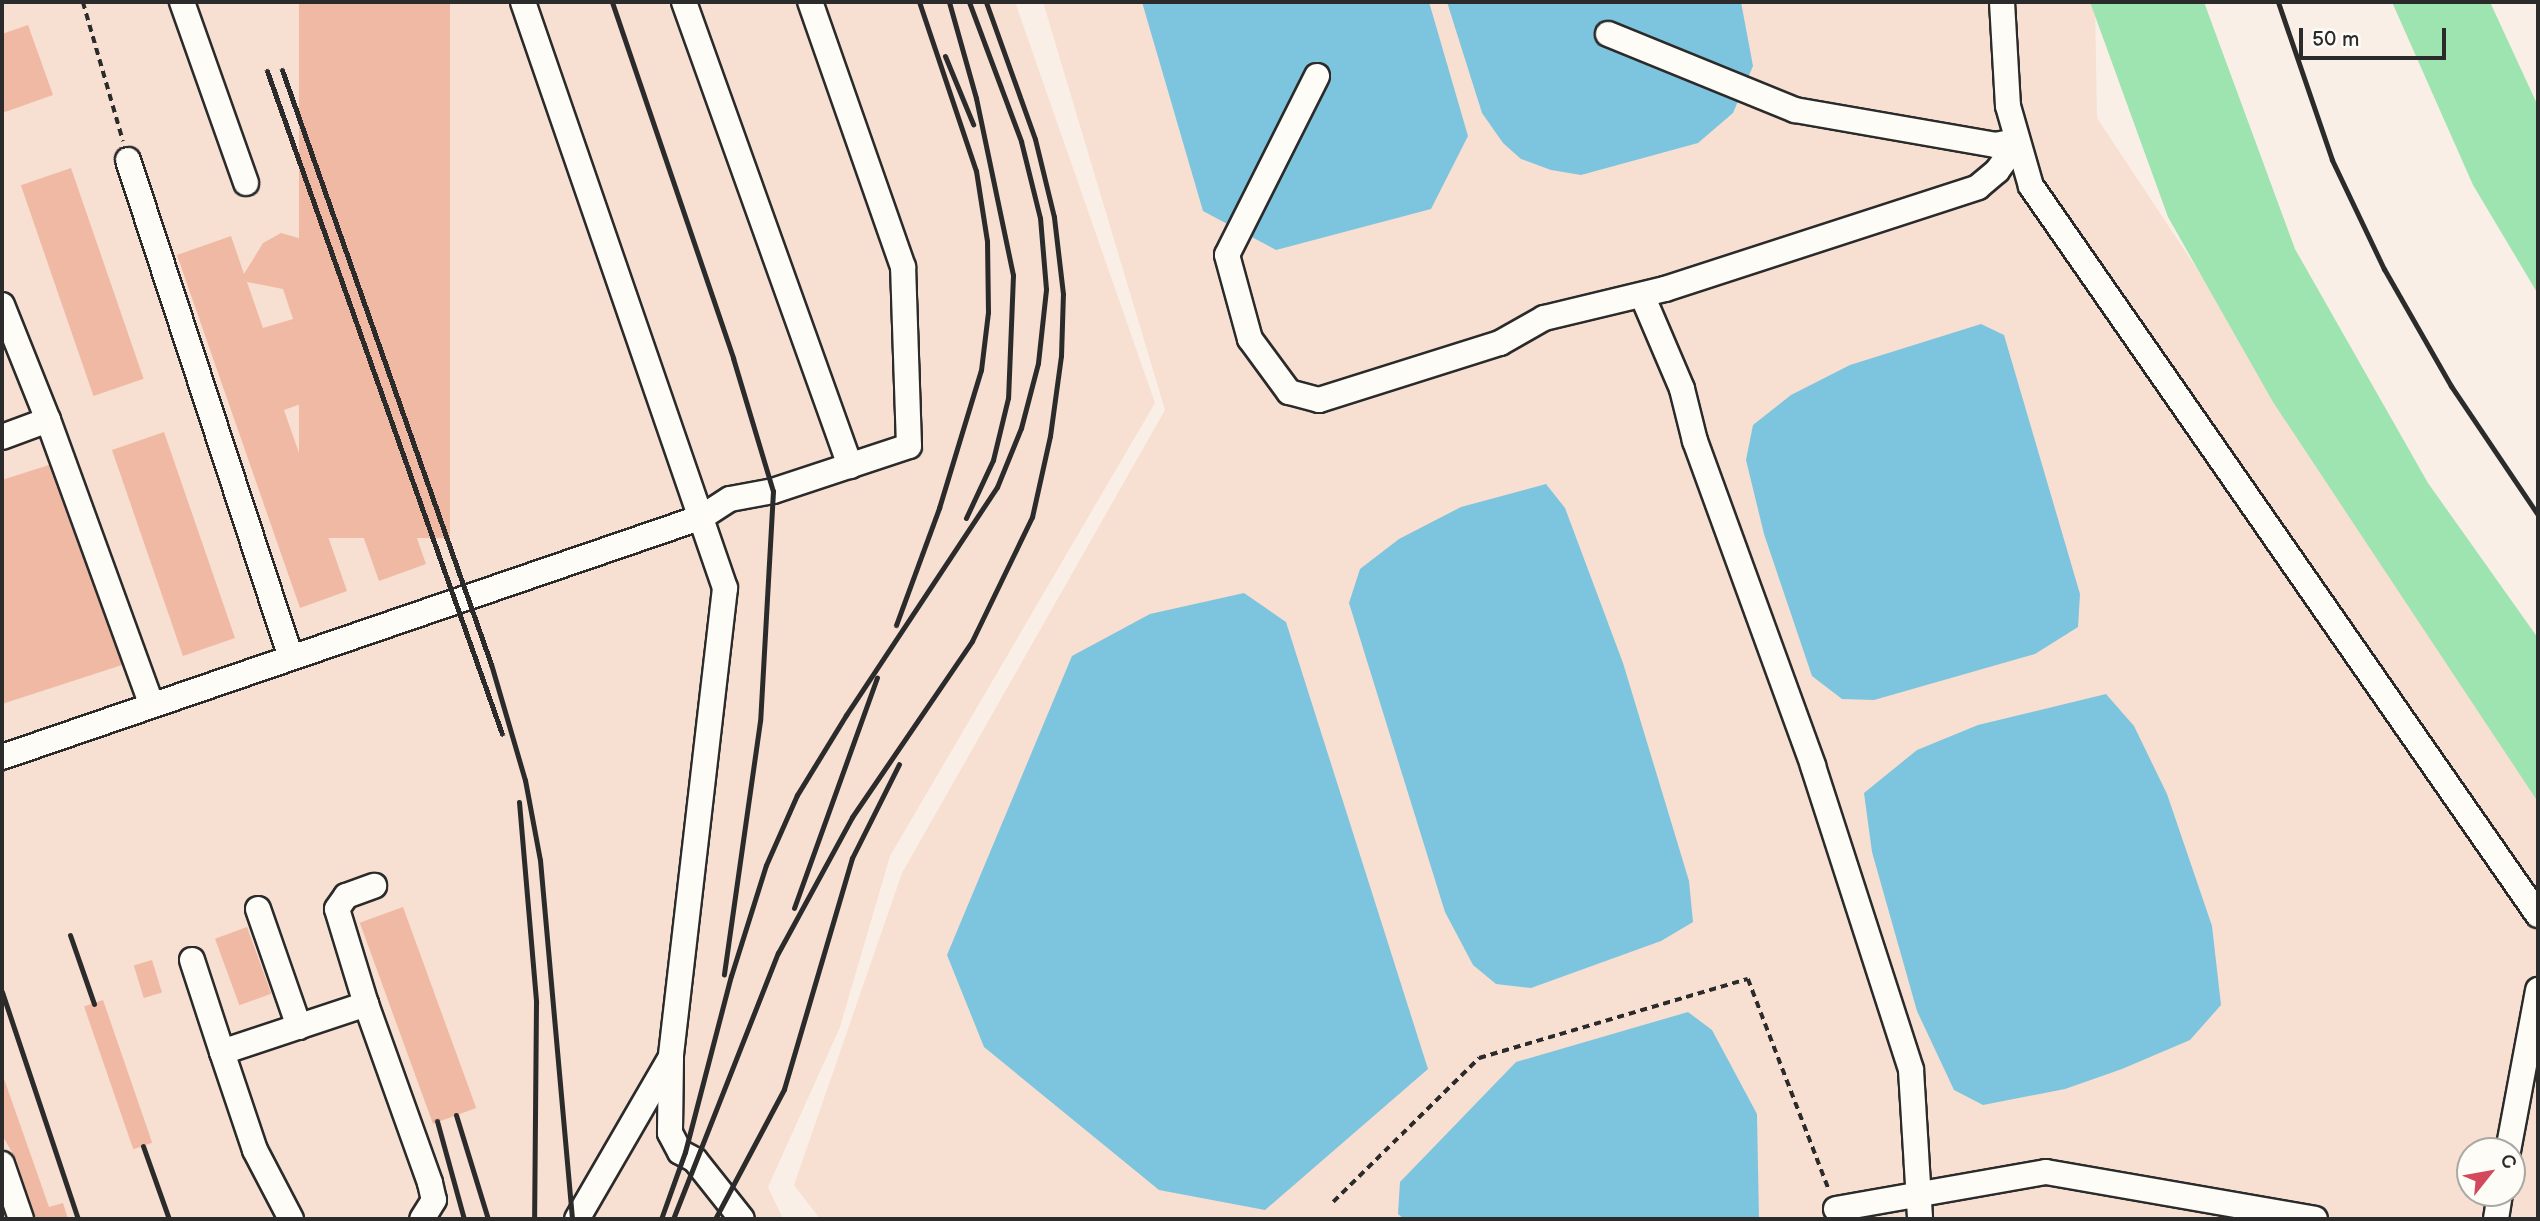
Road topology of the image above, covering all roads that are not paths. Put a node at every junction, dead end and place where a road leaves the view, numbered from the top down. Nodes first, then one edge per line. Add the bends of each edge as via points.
1 (182, 2) edge
2 (523, 2) edge
3 (684, 2) edge
4 (810, 2) edge
5 (2002, 2) edge
6 (1608, 34) dead end
7 (1317, 76) dead end
8 (2015, 143) junction
9 (128, 160) road end
10 (246, 183) dead end
11 (1642, 295) junction
12 (2, 305) edge
13 (48, 420) junction
14 (2, 437) edge
15 (850, 466) junction
16 (702, 517) junction
17 (291, 658) junction
18 (152, 705) junction
19 (2, 757) edge
20 (374, 886) dead end
21 (258, 909) dead end
22 (2538, 915) edge
23 (192, 960) dead end
24 (2538, 990) edge
25 (366, 1004) junction
26 (299, 1027) junction
27 (222, 1052) junction
28 (671, 1057) junction
29 (2511, 1137) edge
30 (2, 1164) edge
31 (1920, 1194) junction
32 (1836, 1209) road end
33 (21, 1219) edge
34 (291, 1219) edge
35 (422, 1219) edge
36 (577, 1219) edge
37 (742, 1219) edge
38 (1920, 1219) edge
39 (2315, 1219) edge

1 - 10 lane
2 - 16 lane
3 - 15 lane
4 - 15 lane via 902,267 909,446
5 - 8 lane
6 - 8 lane via 1795,110 1995,145
7 - 11 lane via 1227,255 1250,339 1289,393 1319,400 1500,343 1544,318
8 - 11 lane via 1997,172 1978,187
8 - 22 lane via 2031,186 2063,238
9 - 17 lane
11 - 31 lane via 1682,389 1695,441 1814,766 1911,1070
12 - 13 lane
13 - 14 lane
13 - 18 lane
15 - 16 lane via 730,499
16 - 17 lane
16 - 28 lane via 725,587
17 - 18 lane
18 - 19 lane
20 - 25 lane via 346,895 337,909
21 - 26 lane
23 - 27 lane
24 - 29 lane
25 - 26 lane
25 - 35 lane via 432,1191 432,1211
26 - 27 lane
27 - 34 lane via 255,1150
28 - 36 lane
28 - 37 lane via 670,1133 680,1152 695,1160
30 - 33 lane
31 - 32 lane
31 - 38 lane
31 - 39 lane via 2046,1172

